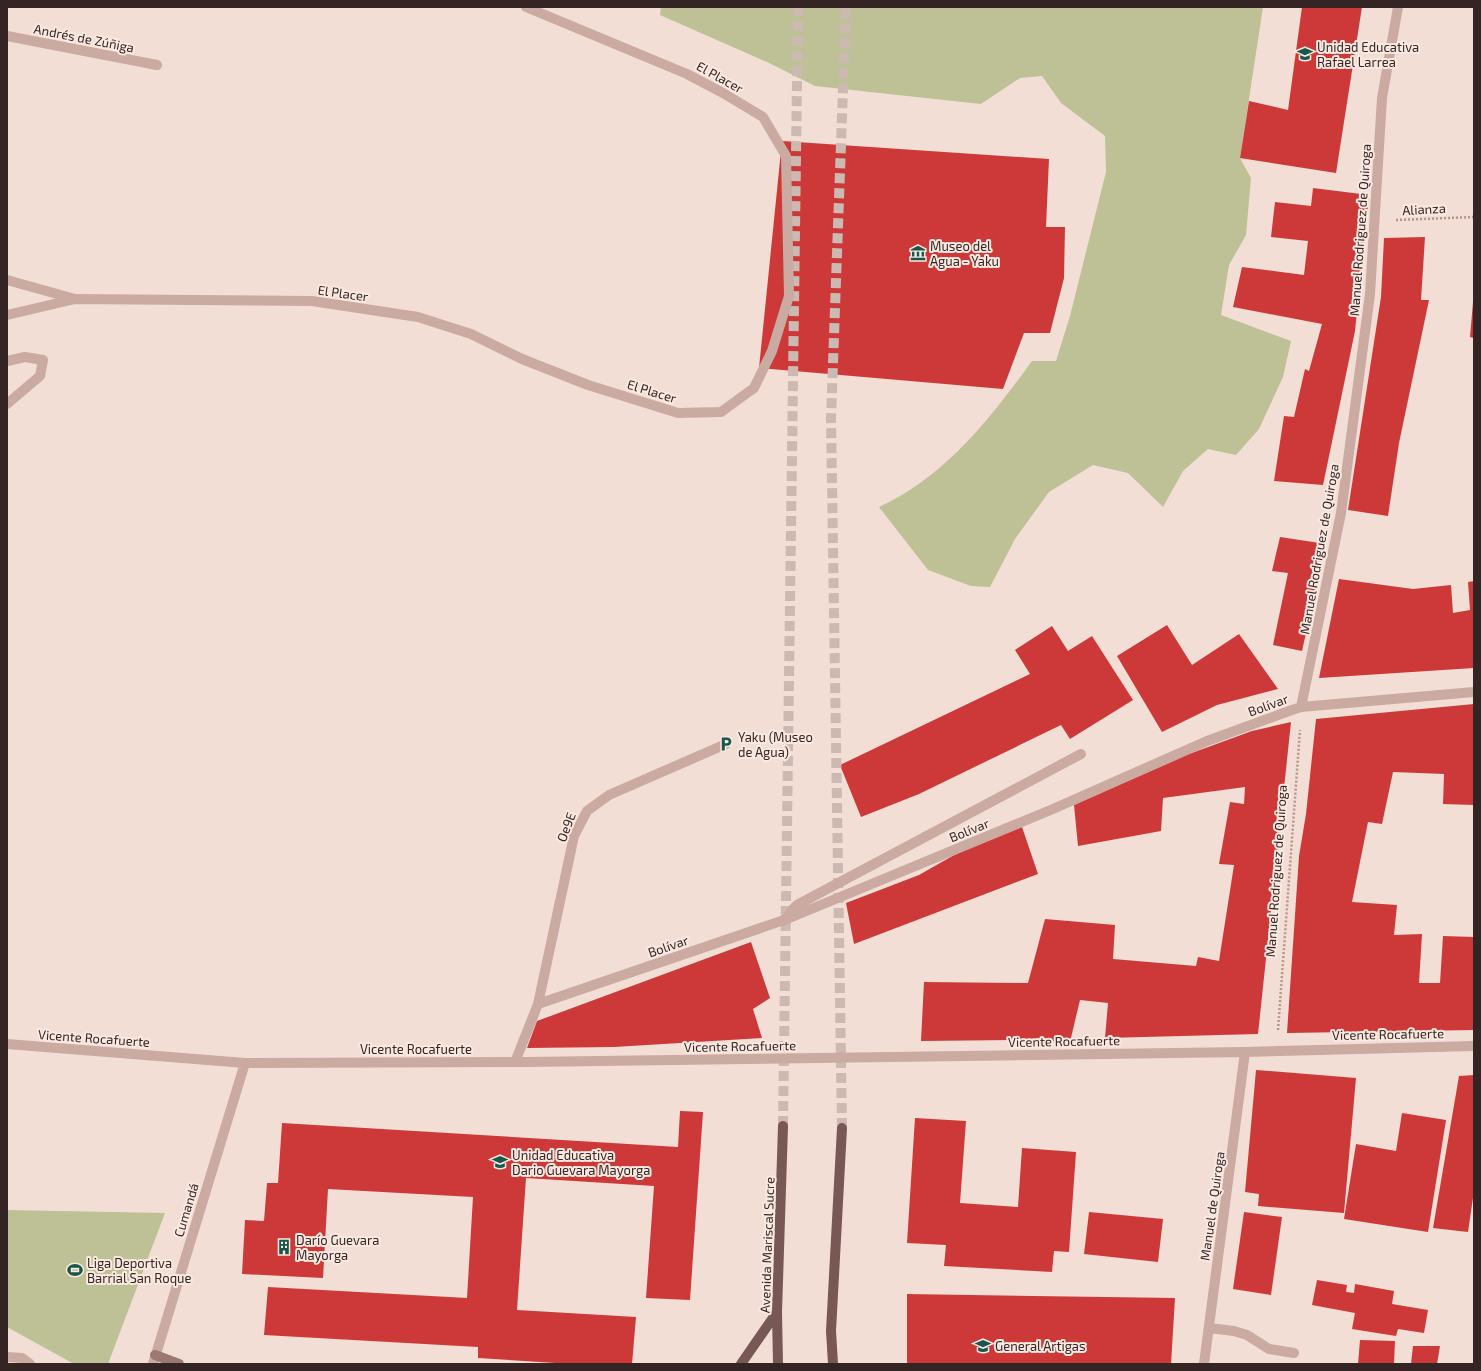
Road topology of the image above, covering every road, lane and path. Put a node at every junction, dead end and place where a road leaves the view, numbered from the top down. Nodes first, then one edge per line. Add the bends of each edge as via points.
1 (526, 7) edge
2 (1398, 7) edge
3 (7, 36) edge
4 (157, 65) dead end
5 (1474, 216) edge
6 (1376, 221) junction
7 (7, 280) edge
8 (75, 299) junction
9 (7, 315) edge
10 (7, 361) edge
11 (7, 404) edge
12 (1474, 692) edge
13 (1301, 707) junction
14 (726, 744) dead end
15 (1081, 754) dead end
16 (787, 919) junction
17 (538, 1004) junction
18 (7, 1044) edge
19 (1474, 1046) edge
20 (1276, 1050) junction
21 (1245, 1052) junction
22 (515, 1062) junction
23 (245, 1063) junction
24 (784, 1126) tunnel mouth
25 (842, 1128) tunnel mouth
26 (777, 1312) junction
27 (1209, 1328) junction
28 (831, 1331) junction
29 (1294, 1353) dead end
30 (7, 1357) edge
31 (154, 1360) edge
32 (30, 1364) edge
33 (179, 1364) edge
34 (741, 1364) edge
35 (778, 1364) edge
36 (833, 1364) edge
37 (840, 1364) edge
38 (1204, 1364) edge

1 - 8 street, El Placer via 686,74 723,93 763,117 786,156 789,296 772,351 754,388 720,412 678,413 588,385 522,359 471,334 418,317 312,301
2 - 6 street, Manuel Rodriguez de Quiroga via 1382,98
3 - 4 street, Andrés de Zúñiga
5 - 6 path, Alianza
6 - 13 street, Manuel Rodriguez de Quiroga via 1370,294 1341,513
7 - 8 street
8 - 9 street, El Placer
10 - 11 street via 25,357 43,360 40,376
12 - 13 street, Bolívar
13 - 16 street, Bolívar via 1206,741 1053,809
13 - 20 path, Manuel Rodriguez de Quiroga
14 - 17 street, Oe9E via 609,795 586,811 574,836
15 - 16 street via 797,905
16 - 17 street, Bolívar
17 - 22 street
18 - 23 street, Vicente Rocafuerte
19 - 20 street, Vicente Rocafuerte
20 - 21 street, Vicente Rocafuerte
21 - 22 street, Vicente Rocafuerte
21 - 27 street, Manuel de Quiroga
22 - 23 street, Vicente Rocafuerte
23 - 31 street, Cumandá
24 - 26 main road, Avenida Mariscal Sucre
25 - 28 main road
26 - 34 main road
26 - 35 main road, Avenida Mariscal Sucre
27 - 29 street via 1234,1331 1269,1349
27 - 38 street, Manuel de Quiroga
28 - 36 main road
28 - 37 main road
30 - 32 street via 22,1358
31 - 33 main road

